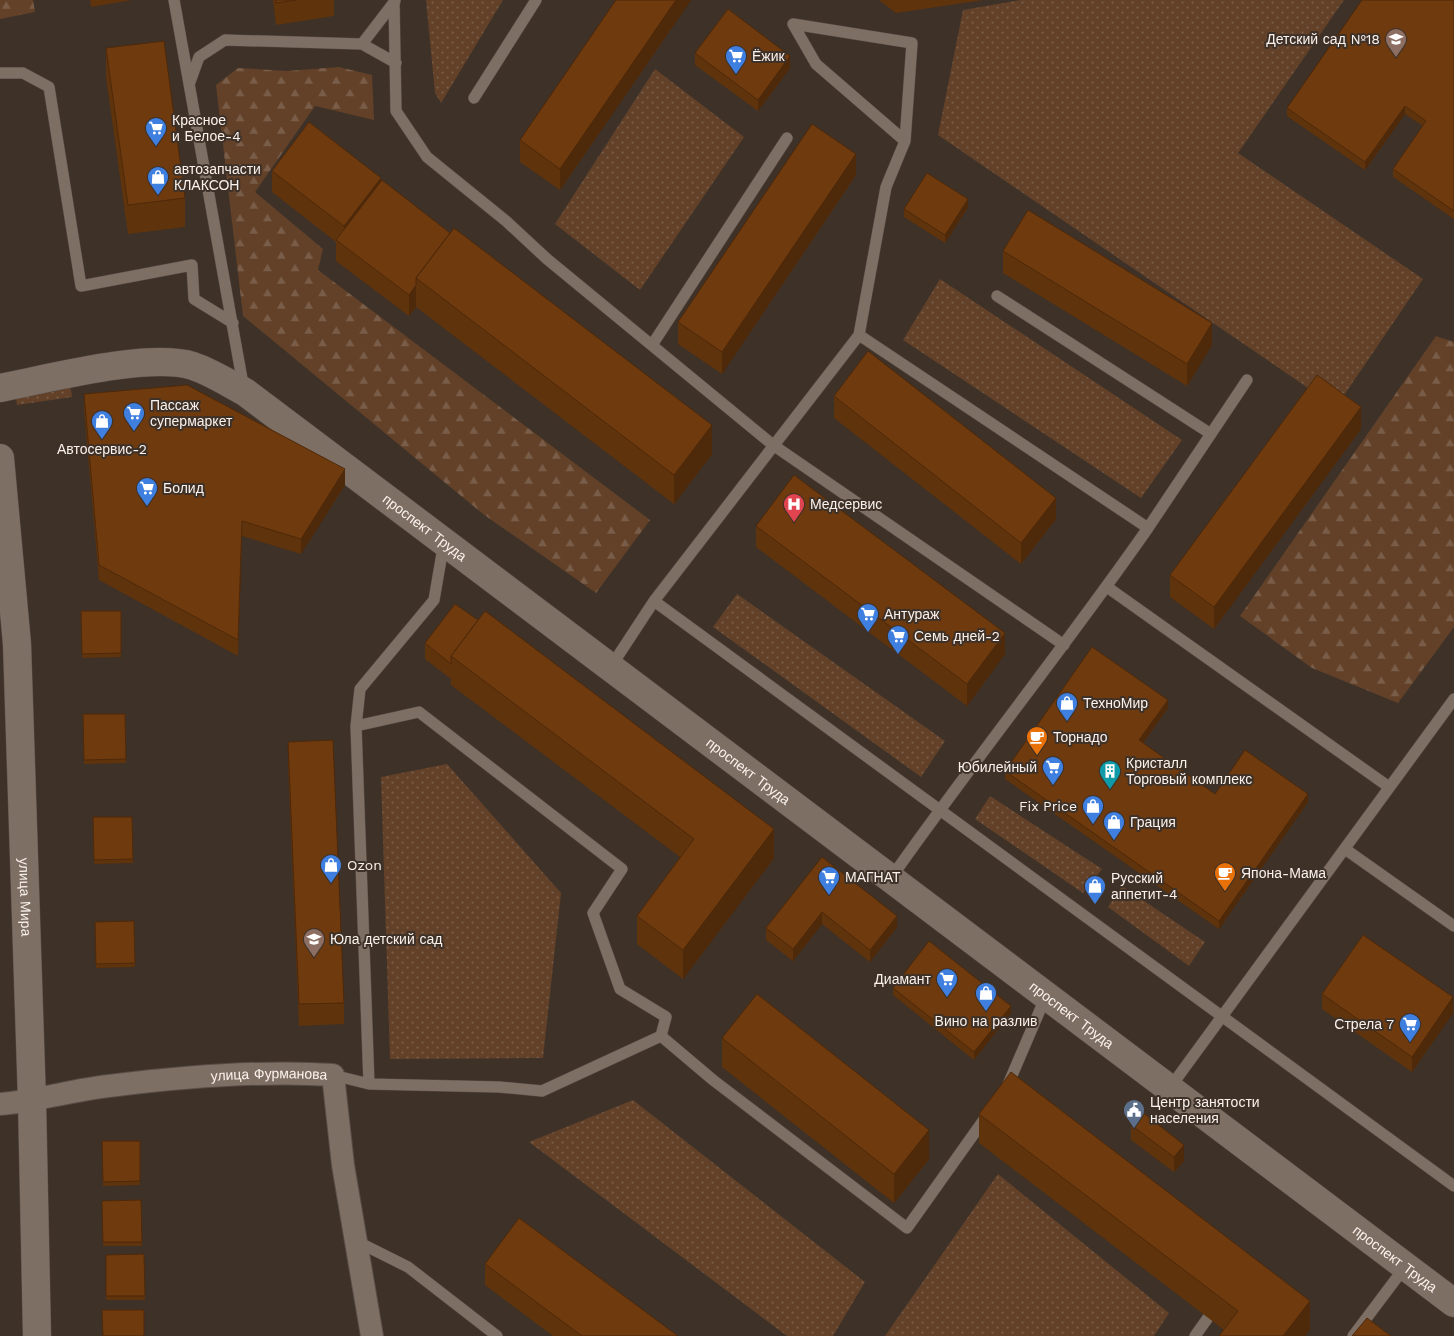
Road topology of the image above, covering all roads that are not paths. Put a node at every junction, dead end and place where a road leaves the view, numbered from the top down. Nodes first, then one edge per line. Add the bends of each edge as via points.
1 (174, 0) edge
2 (536, 0) edge
3 (394, 1) edge
4 (362, 44) junction
5 (396, 63) junction
6 (0, 74) edge
7 (190, 83) junction
8 (474, 98) dead end
9 (786, 138) dead end
10 (905, 142) junction
11 (997, 296) dead end
12 (233, 322) junction
13 (859, 335) junction
14 (652, 345) junction
15 (1247, 380) dead end
16 (0, 388) edge
17 (245, 392) junction
18 (1211, 434) junction
19 (772, 444) junction
20 (0, 458) edge
21 (1148, 528) junction
22 (4, 538) edge
23 (444, 540) junction
24 (1107, 587) junction
25 (654, 601) junction
26 (1064, 645) junction
27 (610, 668) junction
28 (1454, 700) edge
29 (356, 726) junction
30 (1389, 787) junction
31 (940, 809) junction
32 (1345, 849) junction
33 (891, 878) junction
34 (1454, 926) edge
35 (1046, 996) junction
36 (1221, 1015) junction
37 (661, 1036) junction
38 (333, 1075) junction
39 (369, 1084) junction
40 (1169, 1088) junction
41 (32, 1101) junction
42 (0, 1104) edge
43 (1454, 1186) edge
44 (354, 1240) junction
45 (1405, 1266) junction
46 (1211, 1297) edge
47 (1454, 1303) edge
48 (37, 1336) edge
49 (372, 1336) edge
50 (497, 1336) edge
51 (1196, 1336) edge
52 (1353, 1336) edge

1 - 7 lane
2 - 8 lane
3 - 4 lane
3 - 5 lane
4 - 5 lane
4 - 7 lane via 225,40 199,57
5 - 14 lane via 396,111 427,157
6 - 12 lane via 23,72 49,87 81,286 192,265 194,299
7 - 12 lane
9 - 14 lane
10 - 10 lane via 816,64 793,24 912,42
10 - 13 lane via 886,187
11 - 18 lane
12 - 17 lane
13 - 19 lane
13 - 21 lane
14 - 19 lane
15 - 18 lane
16 - 17 street, проспект Труда via 95,369 161,362 193,366
17 - 23 street, проспект Труда
18 - 21 lane
19 - 25 lane
19 - 26 lane
20 - 22 street, улица Мира
21 - 24 lane
22 - 41 street, улица Мира via 17,644
23 - 27 street, проспект Труда
23 - 29 lane via 434,600 360,689
24 - 26 lane
24 - 30 lane
25 - 27 lane
25 - 31 lane
26 - 31 lane
27 - 33 street, проспект Труда
28 - 30 lane
29 - 37 lane via 419,712 622,869 593,913 620,989 666,1017
29 - 39 lane
30 - 32 lane
31 - 33 lane
31 - 36 lane
32 - 34 lane
32 - 36 lane
33 - 35 street, проспект Труда
35 - 37 lane via 998,1104 907,1228 713,1080
35 - 40 street, проспект Труда
36 - 40 lane
36 - 43 lane
37 - 39 lane via 542,1090
38 - 39 lane
38 - 41 street, улица Фурманова via 288,1072 107,1086
38 - 44 street, улица Фурманова
40 - 45 street, проспект Труда
41 - 42 street, улица Фурманова
41 - 48 street, улица Мира
44 - 49 street, улица Фурманова
44 - 50 lane via 408,1267
45 - 47 street, проспект Труда
45 - 52 lane
46 - 51 lane via 1219,1303

